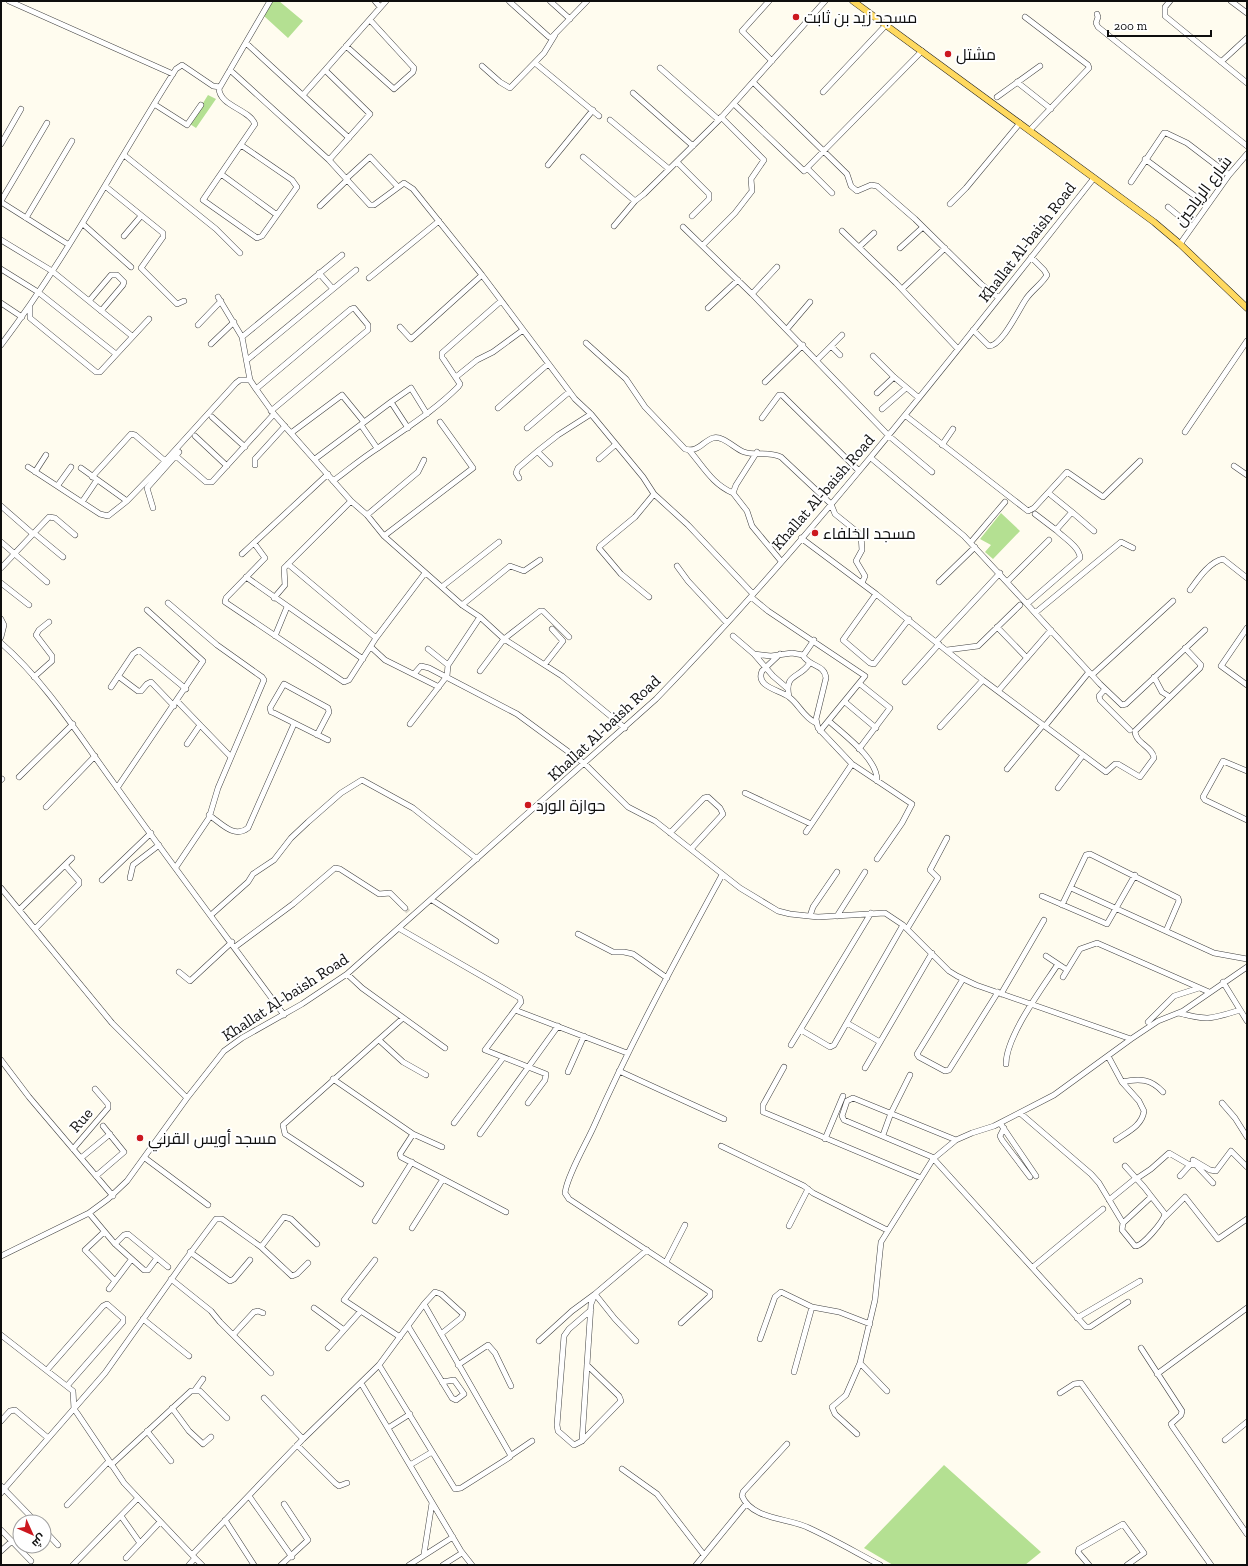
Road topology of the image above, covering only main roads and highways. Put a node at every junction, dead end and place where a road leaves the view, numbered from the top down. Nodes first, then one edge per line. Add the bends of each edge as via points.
1 (852, 1) edge
2 (1247, 308) edge

1 - 2 main road via 1154,222

